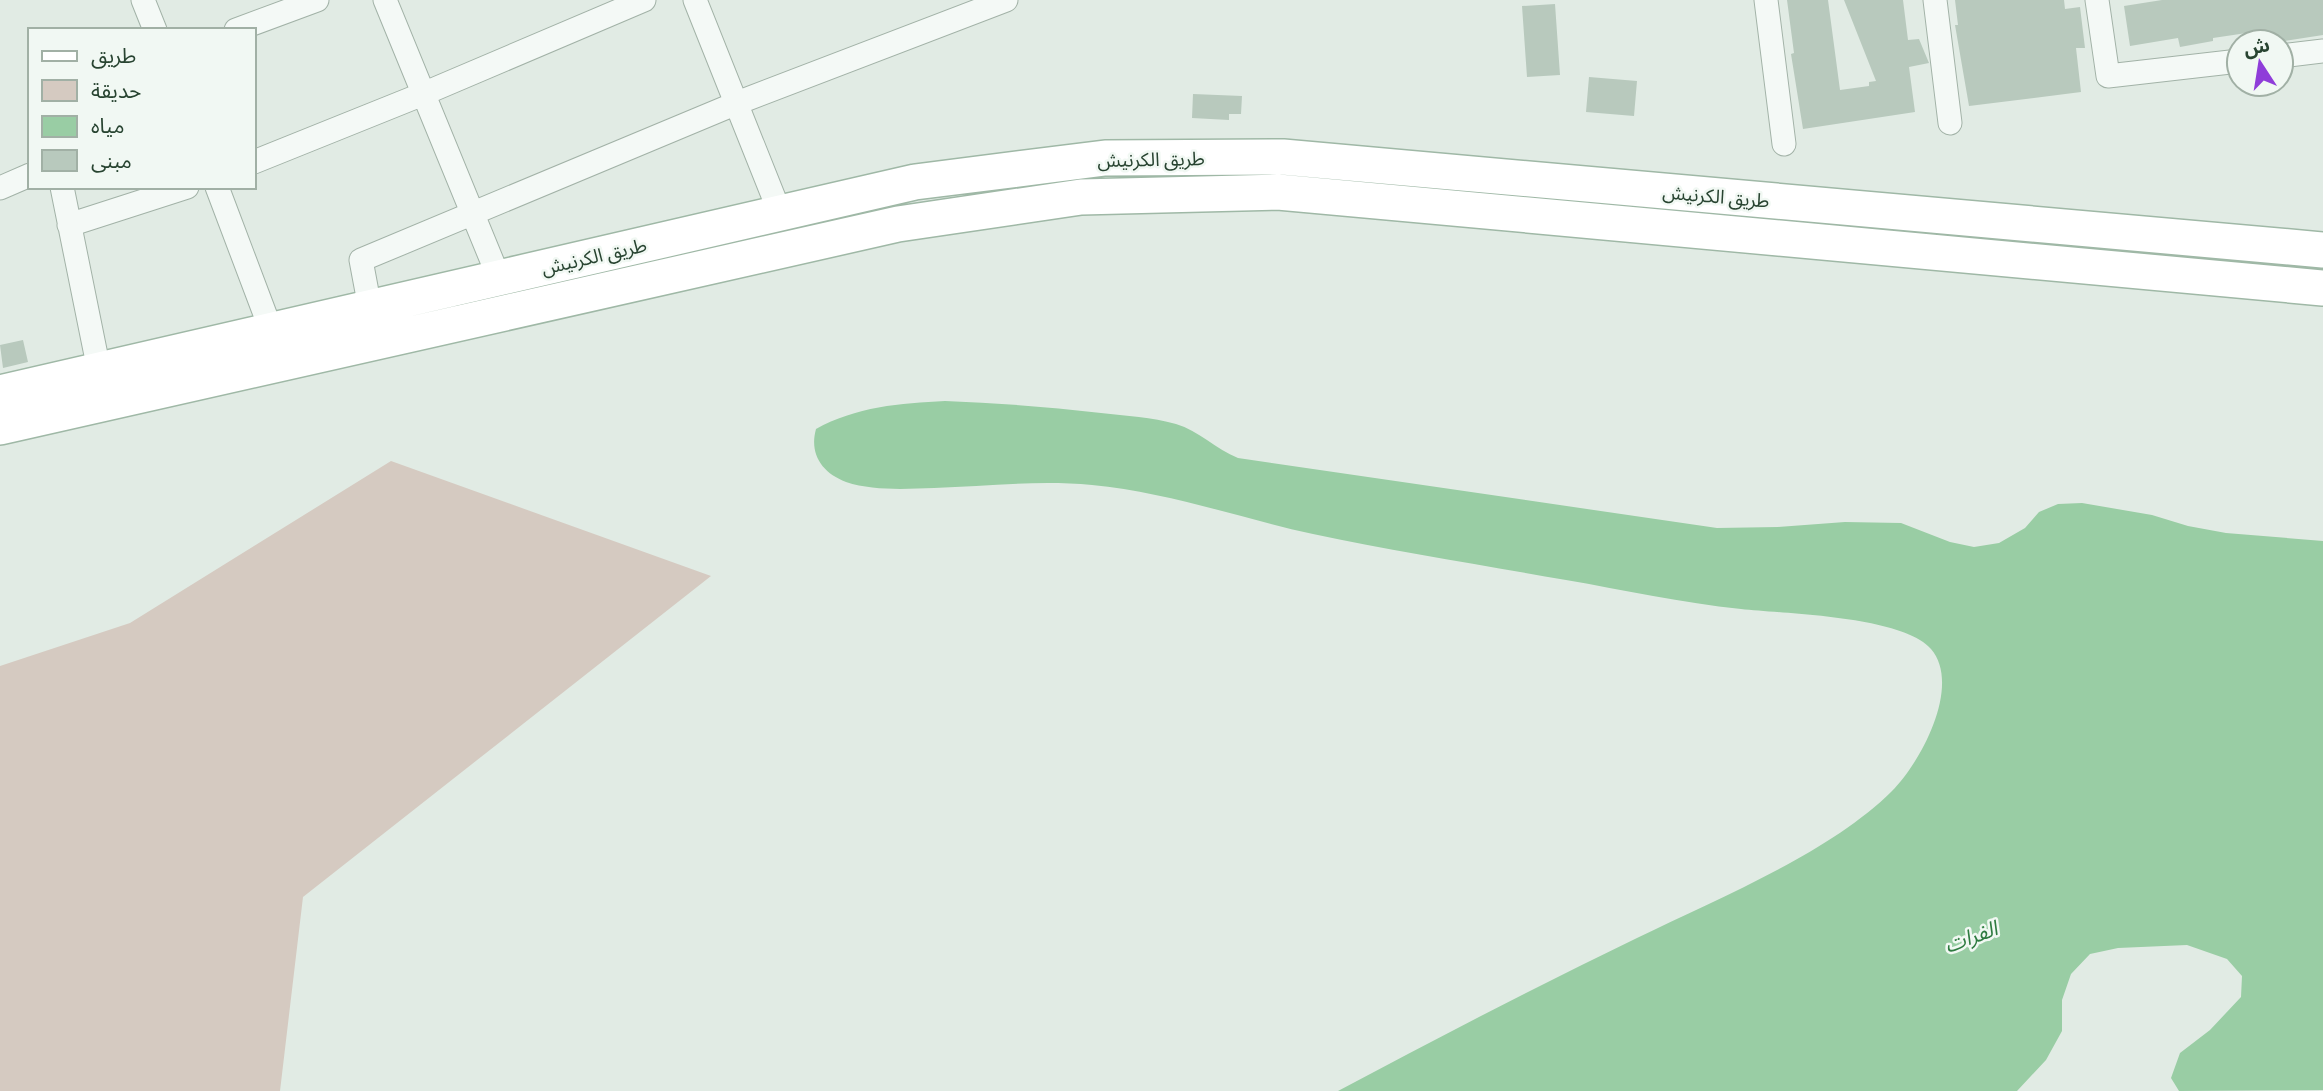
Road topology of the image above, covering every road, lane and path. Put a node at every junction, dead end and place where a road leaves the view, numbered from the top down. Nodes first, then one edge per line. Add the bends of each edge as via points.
1 (143, 0) edge
2 (317, 0) edge
3 (385, 0) edge
4 (644, 0) edge
5 (695, 0) edge
6 (1006, 0) edge
7 (1766, 0) edge
8 (1935, 0) edge
9 (2096, 0) edge
10 (154, 28) edge
11 (241, 28) edge
12 (2323, 51) edge
13 (2295, 54) edge
14 (2225, 63) edge
15 (423, 94) junction
16 (737, 103) junction
17 (1950, 123) dead end
18 (1784, 144) dead end
19 (256, 161) edge
20 (28, 176) edge
21 (0, 188) edge
22 (62, 189) edge
23 (181, 189) edge
24 (218, 189) edge
25 (472, 212) junction
26 (780, 213) junction
27 (69, 225) junction
28 (2323, 250) edge
29 (499, 278) junction
30 (2323, 288) edge
31 (370, 307) junction
32 (271, 330) junction
33 (99, 370) junction
34 (0, 393) edge
35 (0, 428) edge

1 - 10 street
2 - 11 street
3 - 15 street
4 - 15 street
5 - 16 street
6 - 16 street
7 - 18 street
8 - 17 street
9 - 14 street via 2108,76
12 - 13 street
15 - 19 street
15 - 25 street
16 - 25 street
16 - 26 street
20 - 21 street
22 - 27 street
23 - 27 street
24 - 32 street
25 - 29 street
25 - 31 street via 361,260
26 - 28 main road, طريق الكرنيش via 915,182 1105,158 1283,157
26 - 29 main road, طريق الكرنيش
27 - 33 street
29 - 31 main road, طريق الكرنيش
30 - 35 main road, طريق الكرنيش via 1278,192 1081,197 898,223
31 - 32 main road, طريق الكرنيش
32 - 33 main road, طريق الكرنيش
33 - 34 main road, طريق الكرنيش

